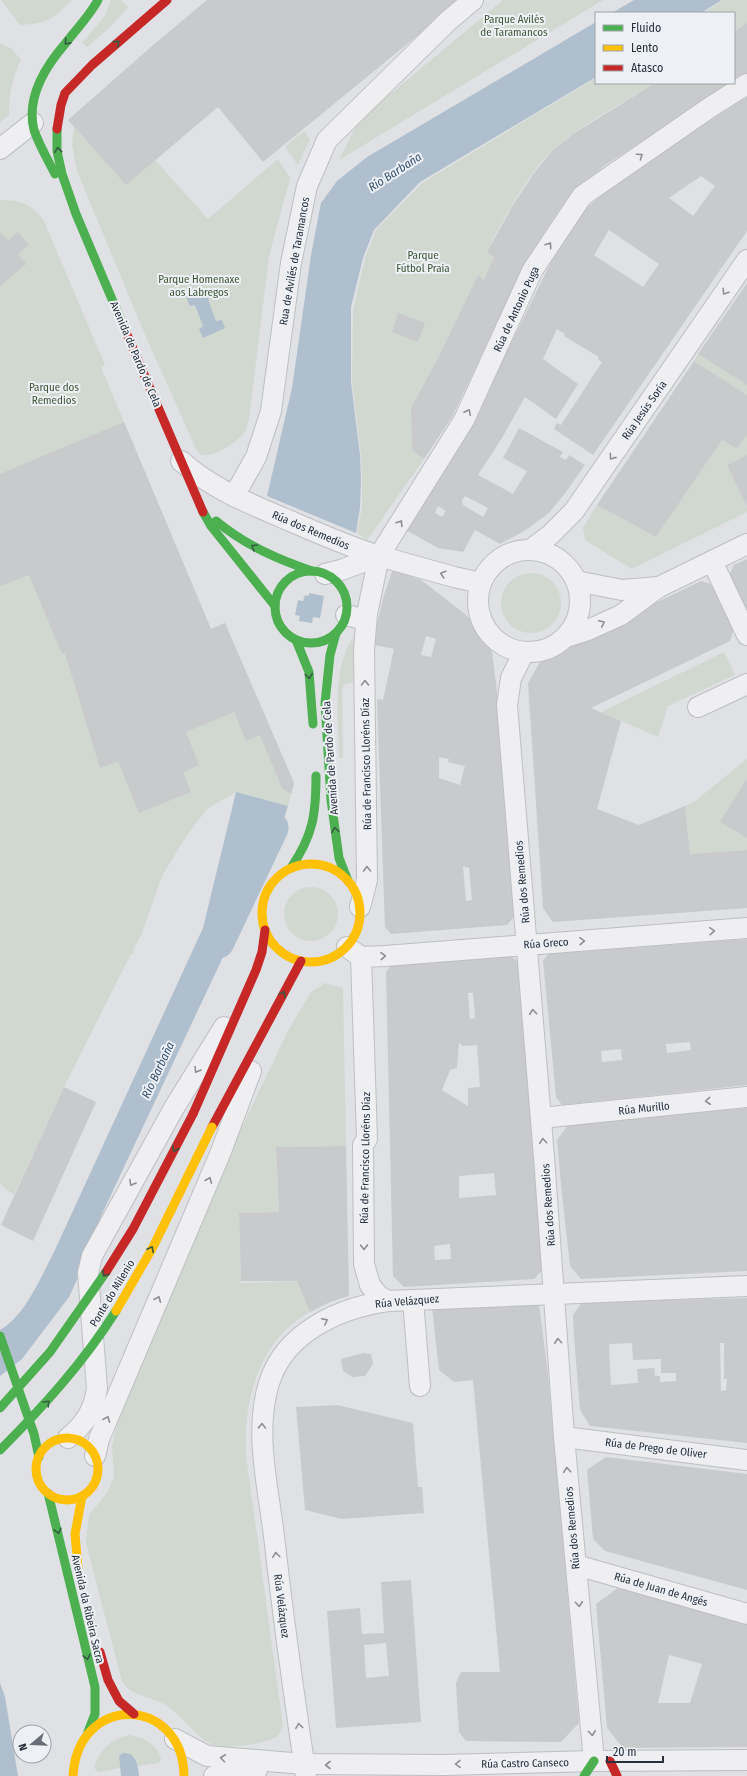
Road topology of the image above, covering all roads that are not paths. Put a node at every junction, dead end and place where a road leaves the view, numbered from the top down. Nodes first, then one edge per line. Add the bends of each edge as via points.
1 (98, 0) edge
2 (167, 0) edge
3 (473, 0) edge
4 (747, 84) edge
5 (33, 123) junction
6 (0, 148) edge
7 (76, 214) junction
8 (747, 260) edge
9 (181, 461) junction
10 (195, 495) junction
11 (240, 495) junction
12 (747, 544) edge
13 (530, 550) junction
14 (379, 556) junction
15 (712, 561) junction
16 (319, 572) junction
17 (576, 581) junction
18 (481, 584) junction
19 (659, 587) junction
20 (275, 606) junction
21 (346, 615) junction
22 (366, 620) junction
23 (336, 633) junction
24 (747, 635) edge
25 (566, 637) junction
26 (296, 640) junction
27 (524, 652) junction
28 (747, 684) edge
29 (698, 707) dead end
30 (314, 734) dead end
31 (316, 765) dead end
32 (291, 868) junction
33 (348, 881) junction
34 (360, 907) junction
35 (747, 928) edge
36 (265, 930) junction
37 (527, 945) junction
38 (354, 952) junction
39 (301, 961) junction
40 (242, 1003) junction
41 (274, 1012) junction
42 (747, 1097) edge
43 (541, 1118) junction
44 (747, 1286) edge
45 (555, 1294) junction
46 (413, 1300) junction
47 (388, 1301) junction
48 (0, 1336) edge
49 (420, 1386) dead end
50 (0, 1408) edge
51 (30, 1425) junction
52 (564, 1436) junction
53 (63, 1438) junction
54 (0, 1450) edge
55 (95, 1456) junction
56 (39, 1457) junction
57 (747, 1460) edge
58 (48, 1493) junction
59 (82, 1496) junction
60 (576, 1565) junction
61 (80, 1579) dead end
62 (747, 1614) edge
63 (98, 1644) dead end
64 (134, 1714) junction
65 (88, 1732) junction
66 (175, 1739) junction
67 (747, 1760) edge
68 (601, 1769) edge
69 (305, 1770) edge
70 (72, 1776) edge
71 (184, 1776) edge
72 (214, 1776) edge

1 -> 5 main road, Avenida de Pardo de Cela via 91,13 47,68 38,86
7 -> 2 main road, Avenida de Pardo de Cela via 57,151 57,126 65,93 92,65
3 - 11 street, Rua de Avilés de Taramancos via 327,140 306,186 291,263 271,411
14 -> 4 street, Rúa de Antonio Puga via 464,420 532,271 582,196 708,108
5 - 6 street
5 - 7 main road, Avenida de Pardo de Cela via 44,152
7 - 9 main road, Avenida de Pardo de Cela
8 -> 13 street, Rúa Jesús Soria via 574,511 550,535
9 - 10 main road, Avenida de Pardo de Cela
9 - 11 street, Rúa dos Remedios via 194,472
16 -> 10 main road, Avenida de Pardo de Cela via 289,564 269,555 224,529 211,517
10 - 20 main road, Avenida de Pardo de Cela via 211,526
11 - 14 street, Rúa dos Remedios via 351,547
12 - 15 street
13 - 17 street via 546,552 558,559 569,568
13 - 18 street via 500,558
14 - 16 street, Rúa dos Remedios via 341,570
18 -> 14 street, Rúa dos Remedios
14 - 22 street, Rúa de Francisco Lloréns Díaz
15 - 19 street
15 - 24 street
16 - 20 main road via 301,572 290,577 277,594
16 - 21 main road via 336,581 343,591 347,602
17 - 19 street via 622,590
17 - 25 street via 580,609 575,624
18 - 27 street via 478,598 480,614 486,628 509,648
25 -> 19 street via 620,615
20 - 26 main road via 280,626
21 - 22 street
21 - 23 main road
34 -> 22 street, Rúa de Francisco Lloréns Díaz via 367,880 364,650
23 - 26 main road via 317,642 306,643
33 -> 23 main road, Avenida de Pardo de Cela via 339,858 331,800 325,702 330,655
25 - 27 street via 554,646
26 -> 30 main road, Avenida de Pardo de Cela via 309,672
27 - 37 street, Rúa dos Remedios via 511,678 507,705
28 - 29 street
31 - 32 main road, Avenida de Pardo de Cela via 316,812 312,830 302,853
32 - 33 main road via 306,864 322,865 336,871
32 - 36 main road via 279,876 269,888 262,916
33 - 34 main road via 356,893
34 - 38 main road
37 -> 35 street, Rúa Greco
36 - 39 main road via 279,950
36 - 40 main road, Ponte do Milenio via 262,952
38 -> 37 street, Rúa Greco
43 -> 37 street, Rúa dos Remedios
38 - 39 main road via 318,962
38 -> 47 street, Rúa de Francisco Lloréns Díaz via 367,1139 363,1145 364,1264 370,1285
41 -> 39 main road, Ponte do Milenio
40 -> 50 main road, Ponte do Milenio, bridge via 193,1114 137,1222 110,1266 50,1352
40 -> 53 street via 215,1039 182,1094 92,1256 88,1273 97,1388 94,1404 88,1416 79,1428
54 -> 41 main road, Ponte do Milenio, bridge via 54,1395 114,1316 151,1250
55 -> 41 street via 99,1438 220,1154
42 -> 43 street, Rúa Murillo
45 -> 43 street, Rúa dos Remedios
44 - 45 street, Rúa Velázquez
45 - 46 street, Rúa Velázquez
52 -> 45 street, Rúa dos Remedios
46 - 47 street, Rúa Velázquez
46 - 49 street
69 -> 47 street, Rúa Velázquez via 279,1583 262,1438 263,1412 270,1382 282,1356 293,1343 320,1323 338,1315
48 - 51 main road
51 - 53 main road via 42,1435
51 - 56 main road
52 - 57 street, Rúa de Prego de Oliver
60 -> 52 street, Rúa dos Remedios
53 - 55 main road via 84,1443 91,1448
53 - 56 main road via 47,1446
55 - 59 main road via 98,1465 96,1479 89,1491
56 - 58 main road via 36,1472 38,1480
58 - 59 main road via 68,1500
58 -> 65 main road, Avenida da Ribeira Sacra via 94,1687 95,1714
59 - 61 main road, Avenida da Ribeira Sacra via 75,1534
60 - 62 street, Rúa de Juan de Angés
60 -> 68 street, Rúa dos Remedios
63 - 64 main road, Avenida da Ribeira Sacra via 108,1680 119,1701
64 - 65 main road via 101,1722
64 - 66 main road via 162,1726
65 - 70 main road via 78,1746 72,1763
69 -> 66 street, Rúa Castro Canseco via 207,1756
66 - 71 main road via 182,1754
67 - 68 street, Rúa Castro Canseco
68 -> 69 street, Rúa Castro Canseco via 444,1765
69 - 72 street, Rúa Castro Canseco via 238,1771

